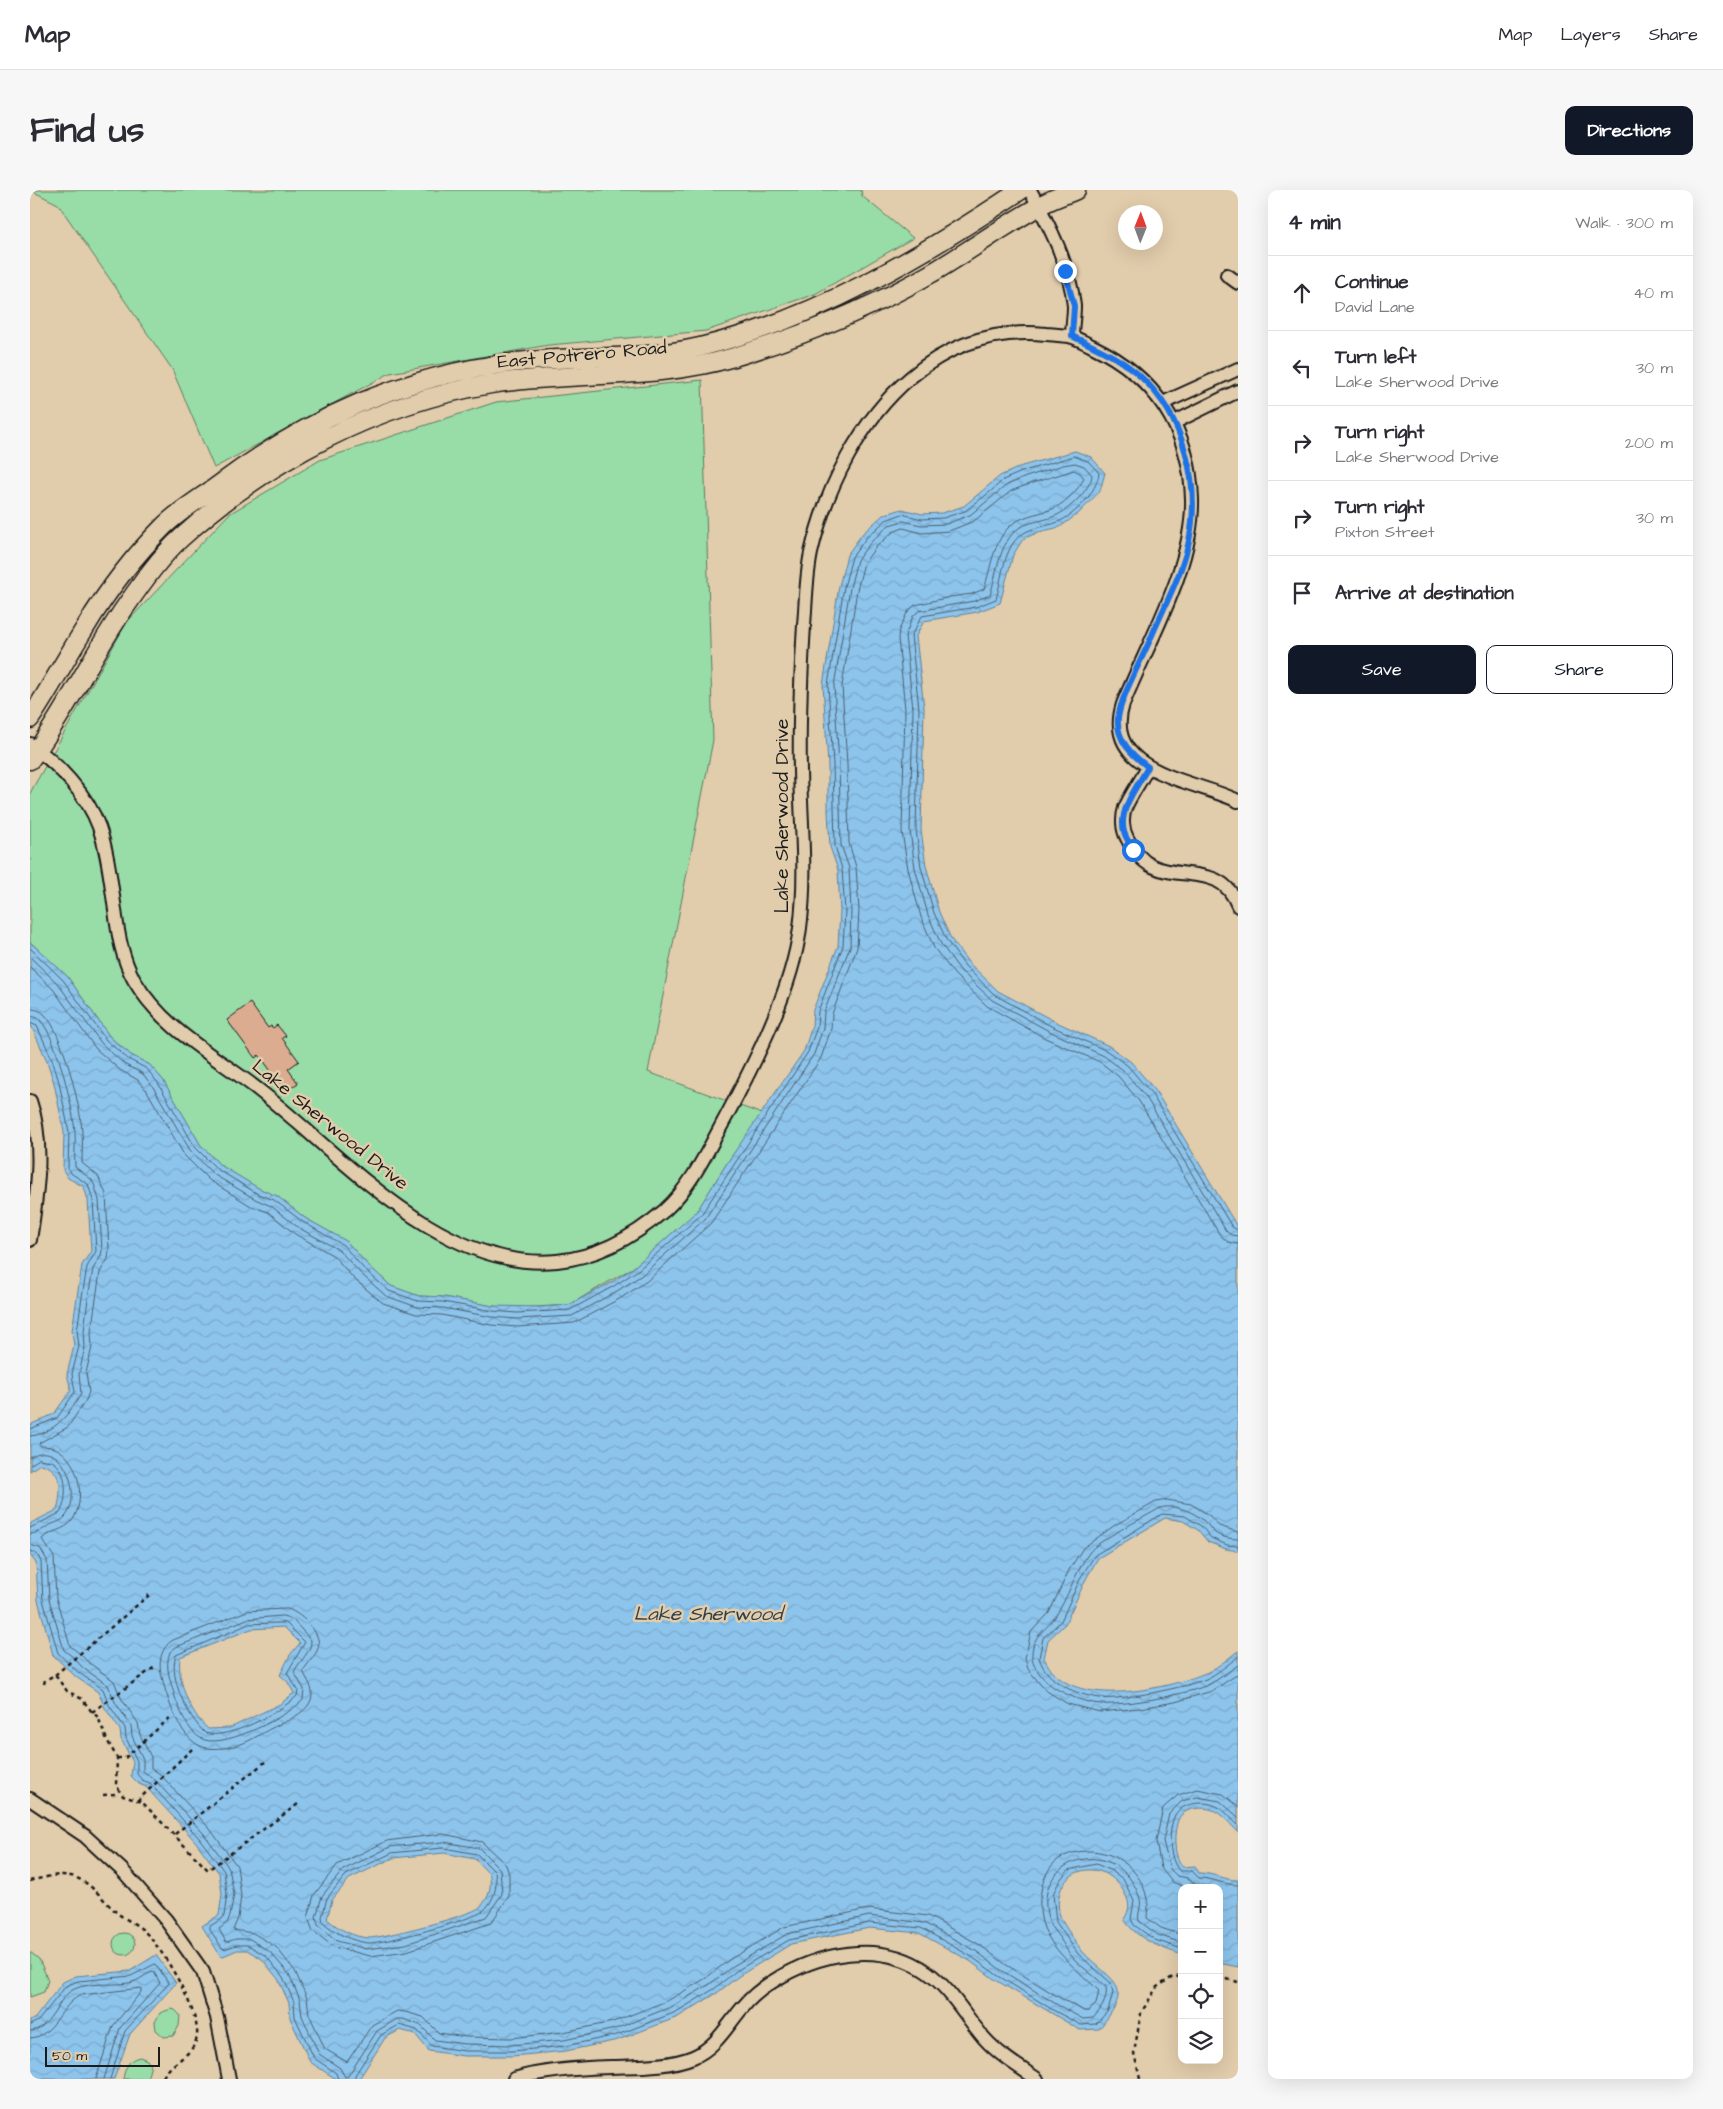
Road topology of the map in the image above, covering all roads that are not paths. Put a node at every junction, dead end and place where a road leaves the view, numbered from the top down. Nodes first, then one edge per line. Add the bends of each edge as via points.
1 (1021, 190) edge
2 (1030, 190) edge
3 (1076, 190) edge
4 (1038, 206) junction
5 (1227, 275) dead end
6 (1238, 283) edge
7 (1072, 336) junction
8 (1238, 370) edge
9 (1238, 391) edge
10 (1163, 403) junction
11 (1175, 422) junction
12 (30, 719) edge
13 (33, 751) edge
14 (1148, 767) junction
15 (1238, 800) edge
16 (1238, 906) edge
17 (30, 1101) edge
18 (30, 1240) edge
19 (30, 1799) edge
20 (229, 2079) edge
21 (514, 2079) edge
22 (1037, 2079) edge

1 - 12 street, East Potrero Road via 947,239 866,283 788,321 758,331 698,348 544,359 456,372 382,394 330,415 234,473 167,523 85,626
2 - 4 street
3 - 4 street, East Potrero Road
4 - 7 street via 1059,249 1071,290 1074,306
4 - 13 street, East Potrero Road via 929,275 796,337 702,365 490,384 383,414 288,458 180,539 152,571 126,605
5 - 6 street
7 - 10 street, Lake Sherwood Drive via 1106,353 1142,377
7 - 13 street, Lake Sherwood Drive via 1016,332 953,348 901,386 865,428 850,452 817,531 807,574 799,724 803,899 800,932 791,968 746,1080 694,1175 665,1209 632,1234 600,1252 576,1259 535,1262 504,1258 460,1244 374,1189 254,1086 183,1037 137,985 129,968 97,822 82,796 60,769
8 - 10 street
9 - 11 street
10 - 11 street, Lake Sherwood Drive
11 - 14 street, Lake Sherwood Drive via 1186,454 1191,484 1189,542 1118,718 1120,736 1127,748
14 - 15 street, Lake Sherwood Drive
14 - 16 street via 1125,809 1124,833 1133,850 1152,866 1212,878 1232,893
17 - 18 street via 38,1156
19 - 20 street via 85,1836 123,1871 166,1920 203,1972 217,2017
21 - 22 street via 593,2068 652,2066 694,2057 711,2046 743,2007 772,1982 810,1963 856,1952 890,1955 928,1972 985,2040

